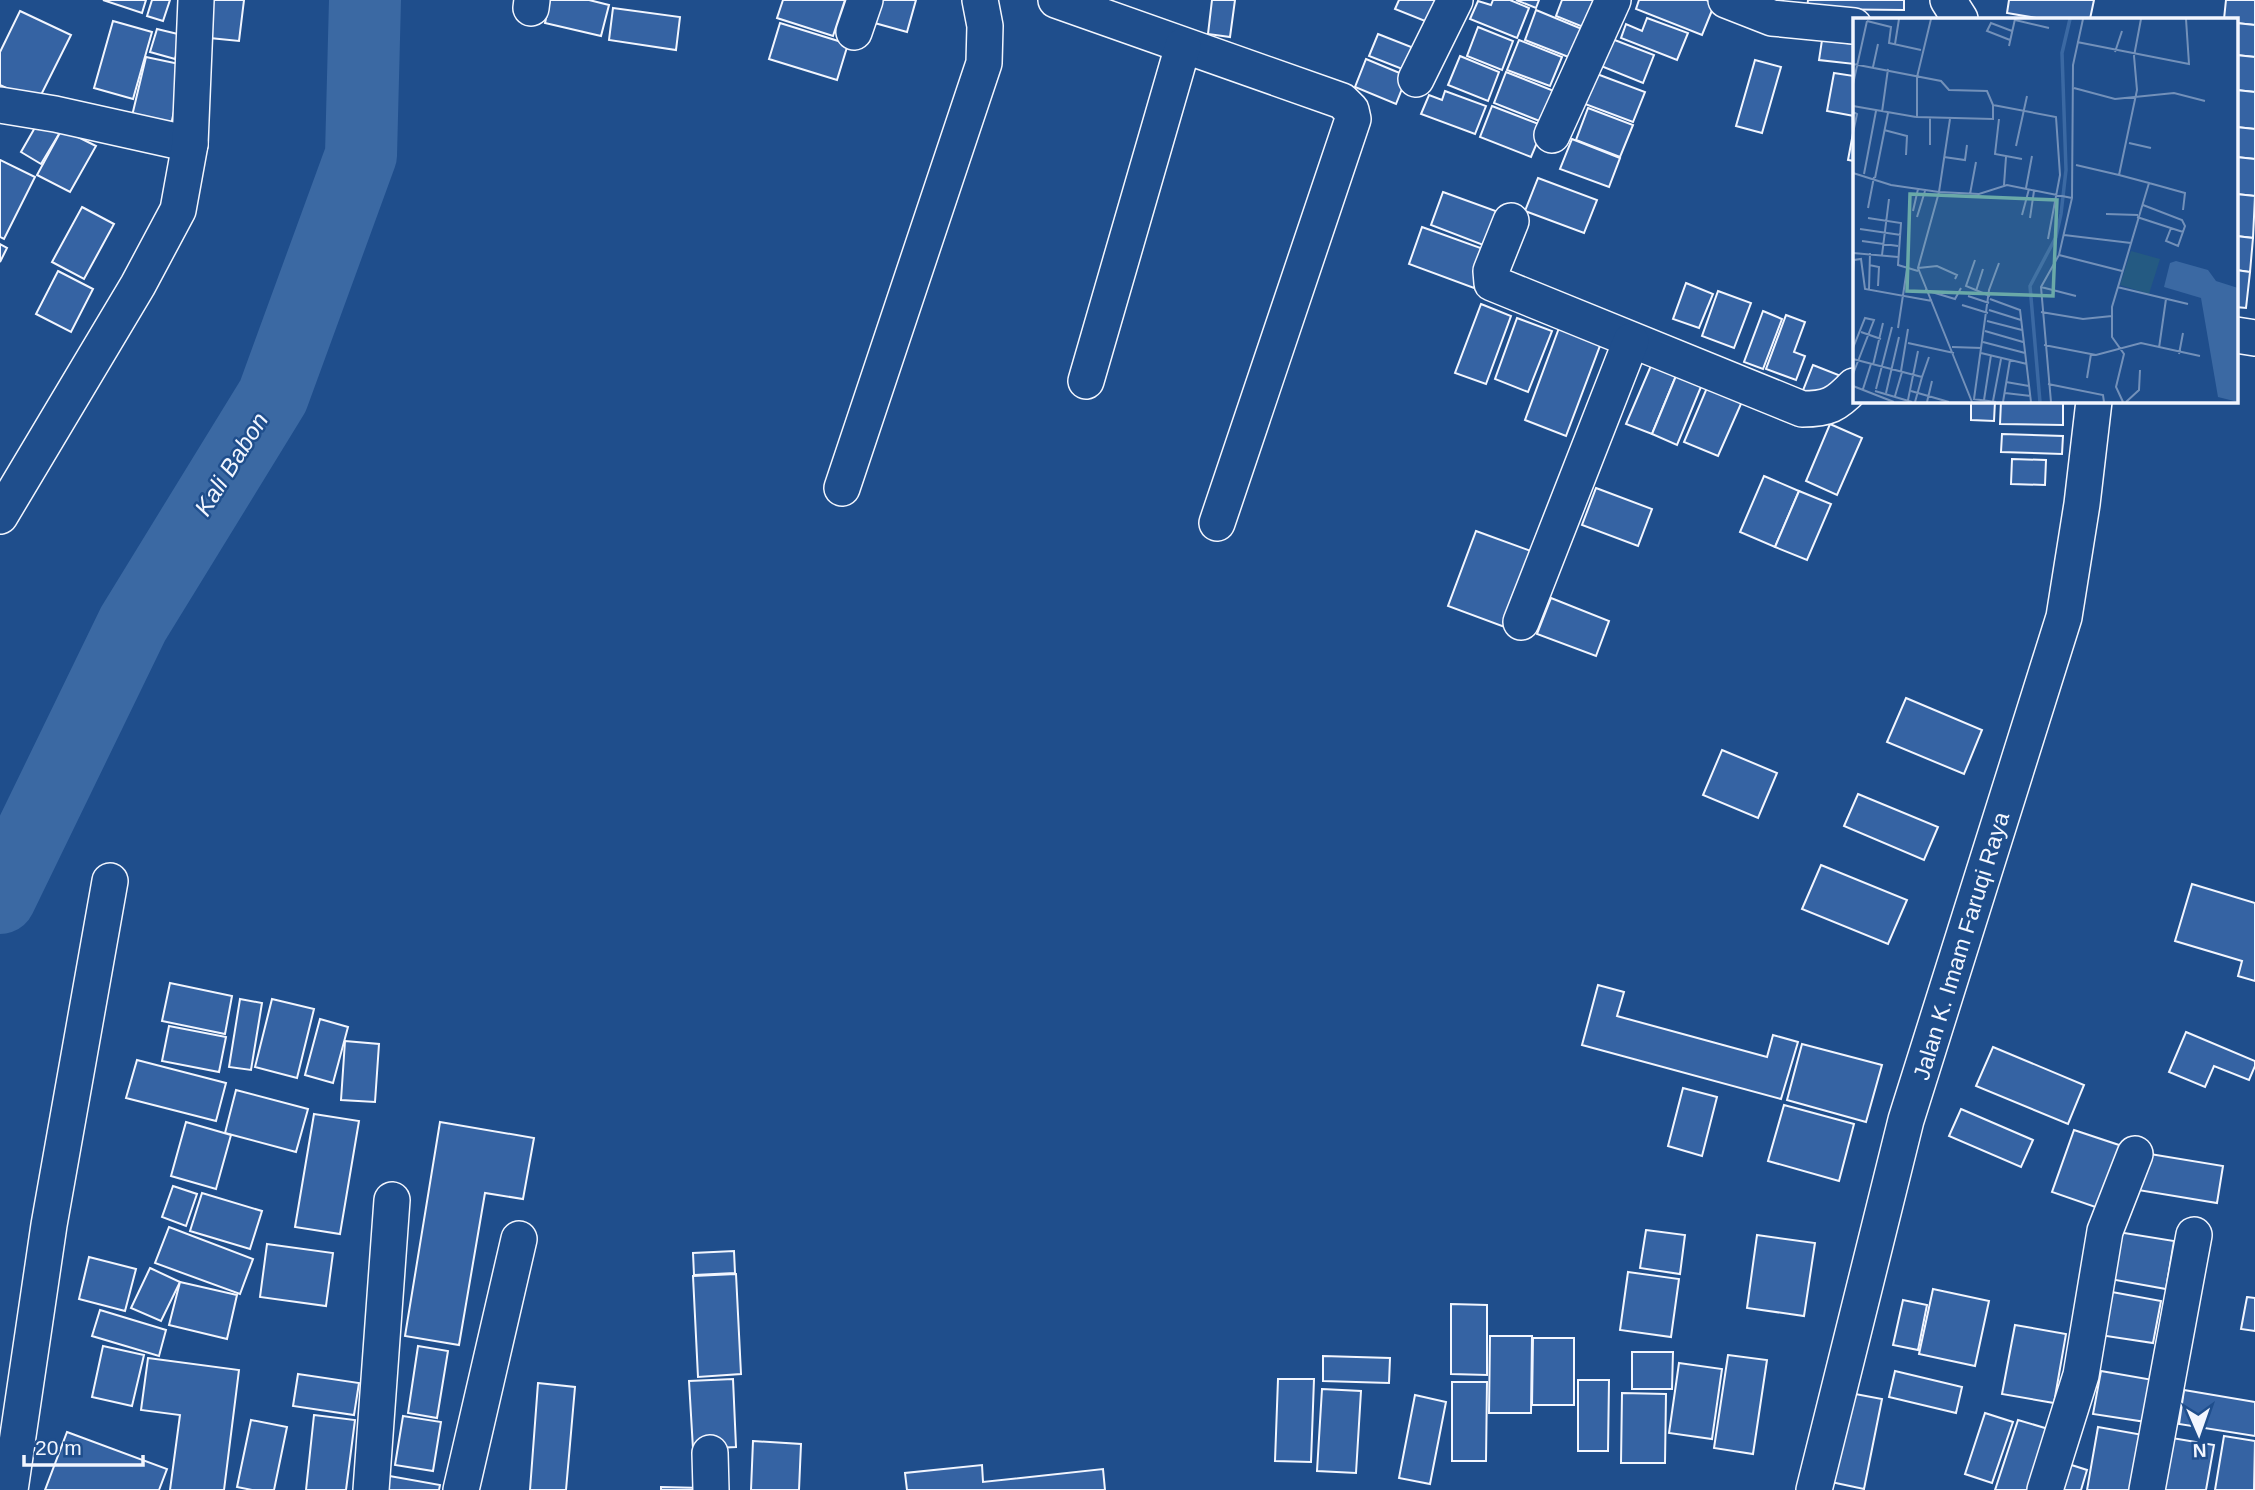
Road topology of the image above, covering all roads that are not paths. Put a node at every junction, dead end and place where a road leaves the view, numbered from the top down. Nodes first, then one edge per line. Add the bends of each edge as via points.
1 (195, 0) edge
2 (980, 0) edge
3 (1056, 0) edge
4 (1455, 0) edge
5 (1614, 0) edge
6 (1726, 0) edge
7 (1948, 0) edge
8 (1959, 18) edge
9 (1853, 26) edge
10 (1183, 46) junction
11 (1416, 79) dead end
12 (0, 104) edge
13 (1552, 135) dead end
14 (190, 144) junction
15 (1511, 221) dead end
16 (1631, 341) junction
17 (1086, 381) dead end
18 (1853, 387) edge
19 (2094, 402) edge
20 (842, 488) dead end
21 (0, 516) edge
22 (1217, 523) dead end
23 (1521, 622) dead end
24 (110, 881) dead end
25 (2135, 1154) dead end
26 (392, 1200) dead end
27 (2194, 1235) dead end
28 (519, 1239) dead end
29 (710, 1453) dead end
30 (9, 1490) edge
31 (371, 1490) edge
32 (461, 1490) edge
33 (711, 1490) edge
34 (1815, 1490) edge
35 (2045, 1490) edge
36 (2147, 1490) edge

1 - 14 street
2 - 20 street via 984,63
3 - 10 street
4 - 11 street
5 - 13 street
6 - 9 street via 1772,18
7 - 8 street
10 - 17 street
10 - 22 street via 1342,101 1353,119
12 - 14 street
14 - 21 street via 178,210
15 - 16 street via 1491,271 1492,283
16 - 18 street via 1802,409 1833,405
16 - 23 street
19 - 34 street, Jalan K. Imam Faruqi Raya via 2064,617 1906,1120
24 - 30 street via 49,1225
25 - 35 street via 2105,1231 2081,1376
26 - 31 street
27 - 36 street
28 - 32 street
29 - 33 street

